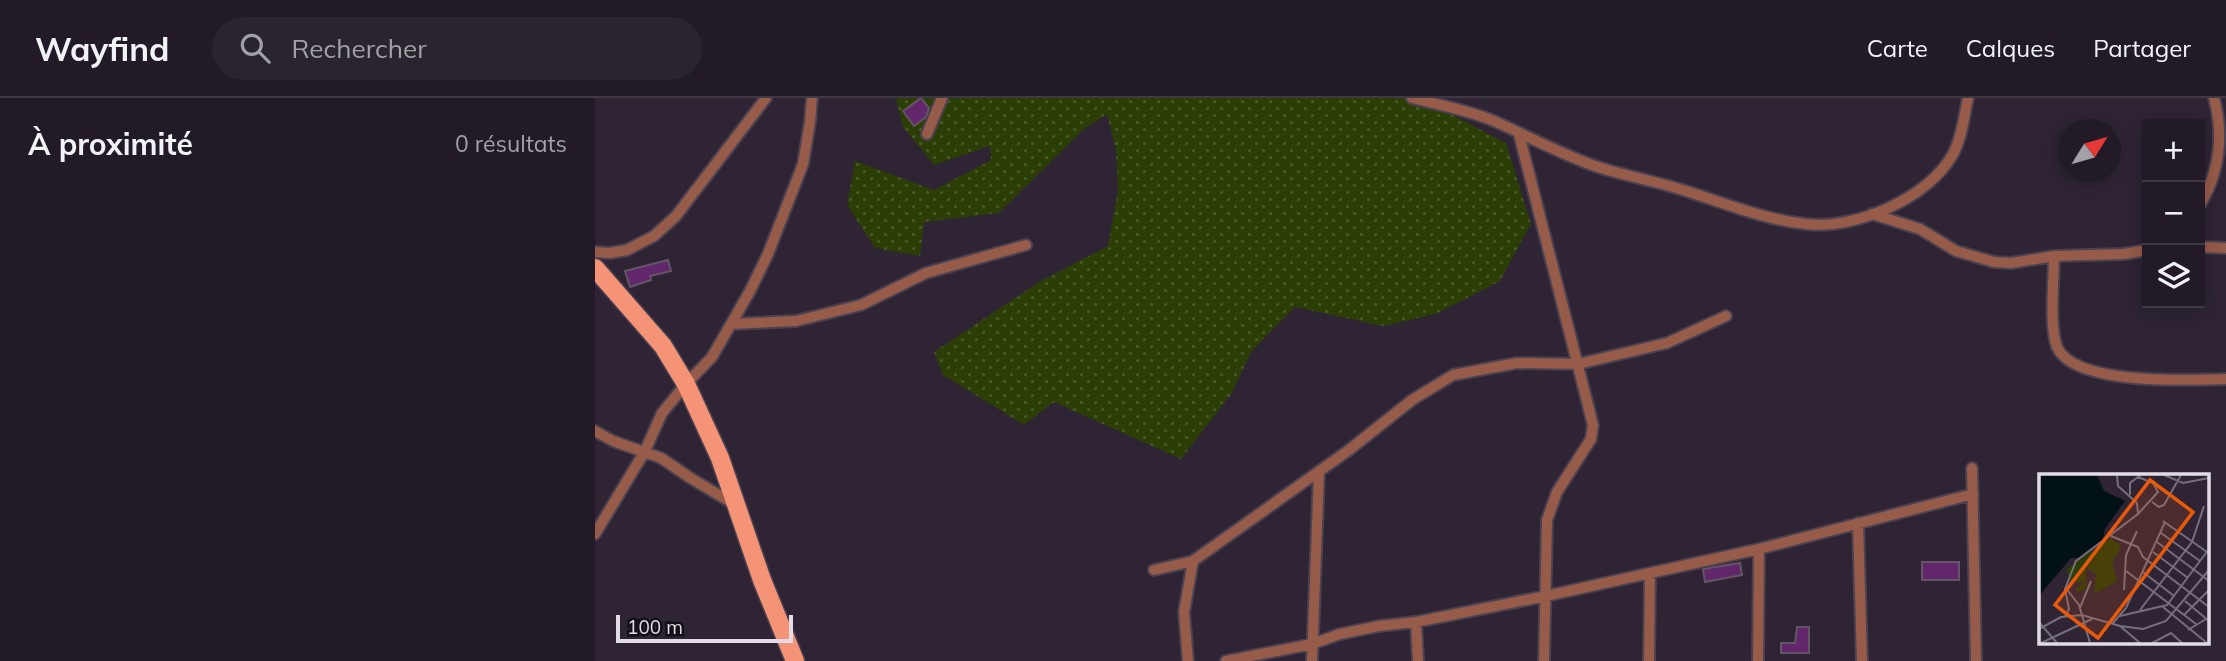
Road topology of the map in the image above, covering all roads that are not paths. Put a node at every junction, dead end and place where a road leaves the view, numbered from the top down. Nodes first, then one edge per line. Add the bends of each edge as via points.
1 (766, 98) edge
2 (812, 98) edge
3 (942, 98) edge
4 (1412, 98) edge
5 (1968, 98) edge
6 (2214, 98) edge
7 (927, 134) dead end
8 (1519, 134) junction
9 (2205, 197) edge
10 (1872, 214) junction
11 (1026, 245) dead end
12 (2205, 247) edge
13 (2226, 248) edge
14 (2142, 251) edge
15 (595, 252) edge
16 (2054, 256) junction
17 (595, 268) edge
18 (1726, 316) dead end
19 (731, 324) junction
20 (1578, 364) junction
21 (2226, 379) edge
22 (686, 384) junction
23 (595, 431) edge
24 (645, 451) junction
25 (1972, 468) dead end
26 (1319, 472) junction
27 (1973, 494) junction
28 (735, 504) junction
29 (1858, 523) junction
30 (595, 534) edge
31 (1759, 549) junction
32 (1193, 561) junction
33 (1153, 570) dead end
34 (1650, 573) junction
35 (1546, 596) junction
36 (1416, 622) junction
37 (1312, 644) junction
38 (795, 661) edge
39 (1188, 661) edge
40 (1226, 661) edge
41 (1312, 661) edge
42 (1418, 661) edge
43 (1544, 661) edge
44 (1649, 661) edge
45 (1758, 661) edge
46 (1862, 661) edge
47 (1976, 661) edge

1 - 15 street via 675,216 654,236 627,250
2 - 19 street via 803,164 768,254
3 - 7 street
4 - 8 street via 1477,116
5 - 10 street via 1958,142 1943,169 1922,190
6 - 9 street via 2220,142
8 - 10 street via 1602,168 1772,218 1833,225
8 - 20 street
10 - 16 street via 1920,229 1956,251 1994,261
11 - 19 street via 926,274 861,304 796,321
12 - 13 street
14 - 16 street
16 - 21 street via 2053,318 2057,347 2065,358 2112,375 2150,381
17 - 22 main road via 663,346
18 - 20 street via 1667,343
19 - 22 street via 712,356
20 - 26 street via 1517,363 1453,375 1412,400
20 - 35 street via 1593,425 1591,439 1557,492 1547,520
22 - 24 street via 662,413
22 - 28 main road via 720,458
23 - 24 street
24 - 28 street
24 - 30 street
25 - 27 street
26 - 32 street
26 - 37 street
27 - 29 street
27 - 47 street
28 - 38 main road
29 - 31 street
29 - 46 street
31 - 34 street
31 - 45 street
32 - 33 street
32 - 39 street via 1184,612
34 - 35 street
34 - 44 street
35 - 36 street
35 - 43 street
36 - 37 street via 1340,634
36 - 42 street
37 - 40 street
37 - 41 street

